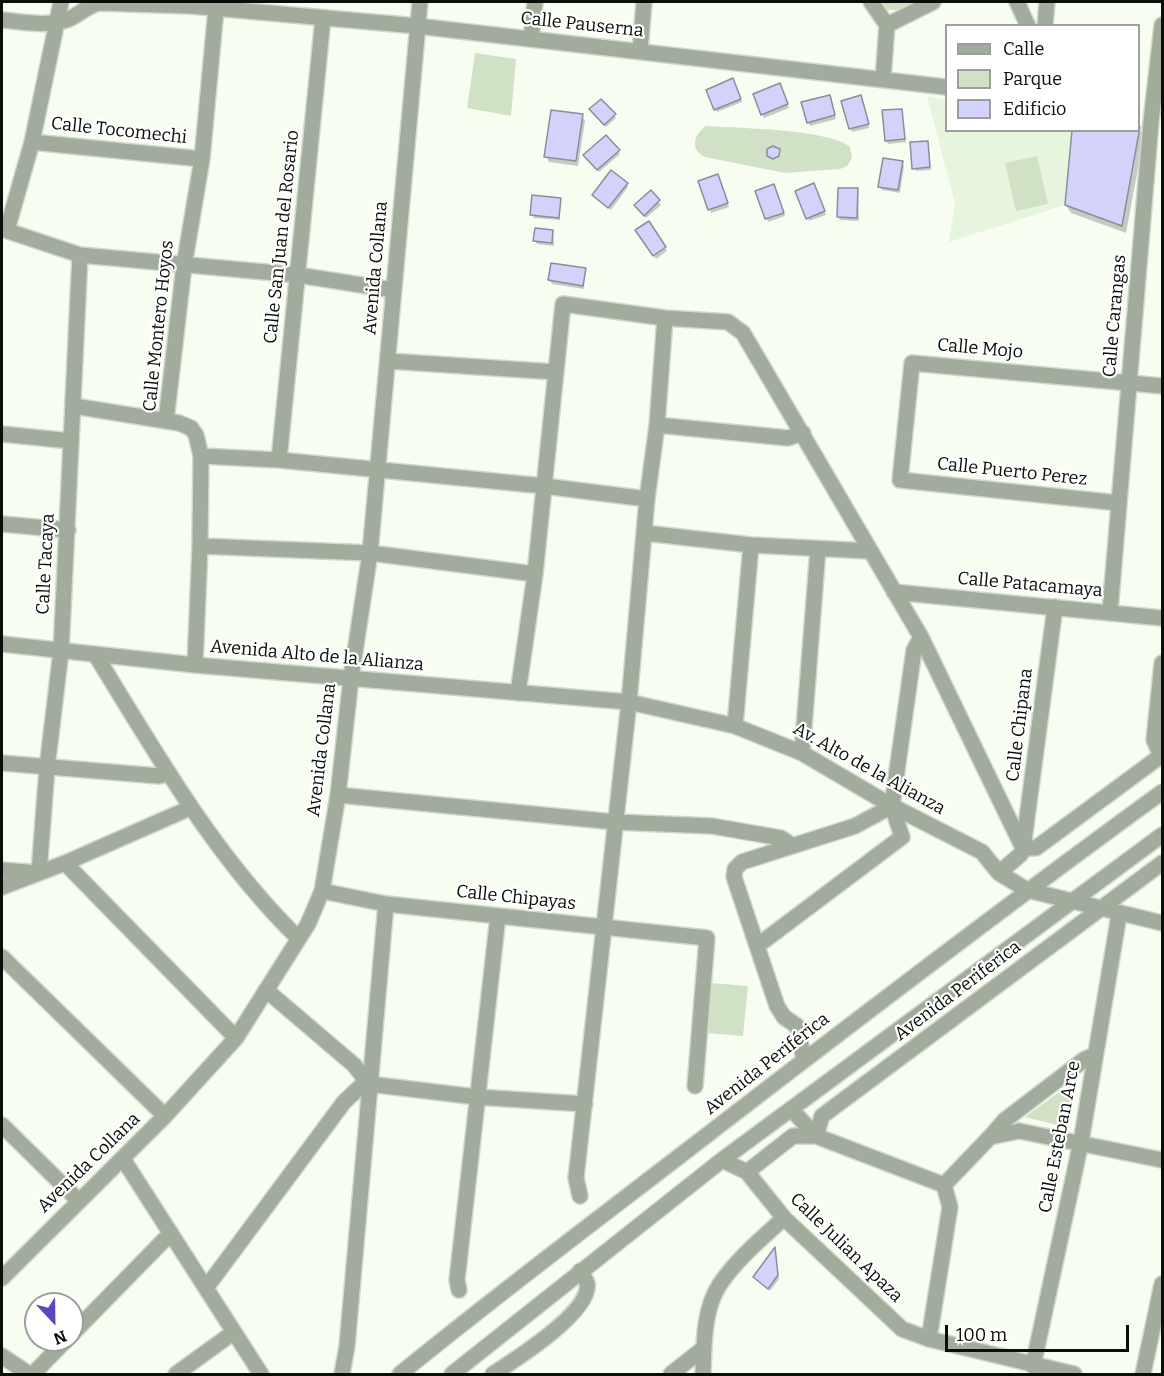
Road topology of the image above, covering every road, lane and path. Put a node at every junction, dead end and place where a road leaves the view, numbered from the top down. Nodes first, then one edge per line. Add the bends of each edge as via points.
1 (61, 2) edge
2 (99, 2) edge
3 (420, 2) edge
4 (535, 2) edge
5 (644, 2) edge
6 (871, 2) edge
7 (933, 2) edge
8 (1017, 2) edge
9 (1047, 2) edge
10 (191, 4) edge
11 (216, 9) junction
12 (303, 9) edge
13 (323, 18) junction
14 (2, 20) edge
15 (57, 22) junction
16 (1027, 24) edge
17 (1045, 24) edge
18 (887, 25) junction
19 (1162, 25) edge
20 (417, 26) junction
21 (531, 39) junction
22 (640, 51) junction
23 (1159, 71) edge
24 (883, 79) junction
25 (945, 87) edge
26 (1145, 121) edge
27 (32, 142) junction
28 (202, 159) junction
29 (4, 230) edge
30 (80, 255) junction
31 (184, 266) junction
32 (297, 275) junction
33 (393, 290) junction
34 (665, 318) junction
35 (388, 361) junction
36 (556, 372) junction
37 (1129, 383) junction
38 (1162, 387) edge
39 (74, 406) junction
40 (166, 421) junction
41 (657, 425) junction
42 (803, 433) junction
43 (2, 434) edge
44 (71, 441) junction
45 (201, 456) junction
46 (279, 460) junction
47 (376, 471) junction
48 (900, 480) joint
49 (544, 486) junction
50 (647, 499) junction
51 (1119, 503) junction
52 (2, 524) edge
53 (68, 530) junction
54 (645, 533) junction
55 (751, 545) junction
56 (201, 546) junction
57 (818, 549) junction
58 (869, 551) junction
59 (370, 553) junction
60 (535, 574) junction
61 (894, 592) junction
62 (1055, 607) junction
63 (1110, 611) junction
64 (1162, 618) edge
65 (921, 637) junction
66 (2, 644) edge
67 (61, 651) junction
68 (95, 654) junction
69 (1162, 663) edge
70 (195, 665) junction
71 (351, 678) junction
72 (518, 693) junction
73 (629, 702) junction
74 (735, 726) junction
75 (802, 753) junction
76 (1162, 755) edge
77 (2, 763) edge
78 (47, 768) junction
79 (168, 774) junction
80 (1162, 792) edge
81 (338, 795) junction
82 (892, 806) junction
83 (190, 808) junction
84 (615, 822) junction
85 (1162, 835) edge
86 (793, 846) junction
87 (1023, 848) junction
88 (65, 863) junction
89 (1162, 863) edge
90 (2, 870) edge
91 (39, 873) junction
92 (999, 873) junction
93 (2, 886) edge
94 (1027, 890) junction
95 (322, 891) junction
96 (1074, 901) junction
97 (386, 904) junction
98 (1101, 909) junction
99 (1119, 915) junction
100 (498, 916) junction
101 (1162, 923) edge
102 (604, 928) junction
103 (298, 938) junction
104 (757, 946) junction
105 (2, 957) edge
106 (266, 990) junction
107 (236, 1038) junction
108 (1095, 1055) junction
109 (804, 1060) junction
110 (369, 1084) junction
111 (695, 1086) dead end
112 (477, 1097) junction
113 (585, 1104) junction
114 (792, 1109) junction
115 (165, 1116) junction
116 (2, 1125) edge
117 (816, 1136) junction
118 (990, 1137) junction
119 (1081, 1142) junction
120 (123, 1159) junction
121 (722, 1160) junction
122 (1162, 1160) edge
123 (747, 1172) junction
124 (944, 1185) junction
125 (580, 1196) dead end
126 (78, 1200) junction
127 (784, 1218) junction
128 (171, 1233) junction
129 (579, 1271) junction
130 (2, 1278) edge
131 (1162, 1284) edge
132 (206, 1288) junction
133 (459, 1290) dead end
134 (84, 1322) edge
135 (234, 1332) junction
136 (928, 1339) junction
137 (704, 1348) junction
138 (54, 1352) edge
139 (2, 1356) edge
140 (1033, 1366) junction
141 (498, 1373) edge
142 (31, 1374) edge
143 (176, 1374) edge
144 (261, 1374) edge
145 (342, 1374) edge
146 (400, 1374) edge
147 (453, 1374) edge
148 (670, 1374) edge
149 (703, 1374) edge
150 (1074, 1374) edge
151 (1143, 1374) edge

1 - 15 street
2 - 10 street, Calle Pauserna
2 - 15 street, Calle Pauserna
3 - 20 street, Avenida Collana
4 - 21 street
5 - 22 street
6 - 18 street
7 - 18 street
8 - 16 street
9 - 17 street
10 - 11 street, Calle Pauserna
11 - 12 street, Calle Pauserna
11 - 28 street, Calle Montero Hoyos
12 - 13 street, Calle Pauserna
13 - 20 street, Calle Pauserna
13 - 32 street, Calle San Juan del Rosario
14 - 15 street, Calle Pauserna
15 - 27 street
18 - 24 street
19 - 23 street, Calle Carangas
20 - 21 street, Calle Pauserna
20 - 33 street, Avenida Collana
21 - 22 street, Calle Pauserna
22 - 24 street, Calle Pauserna
23 - 26 street, Calle Carangas
24 - 25 street, Calle Pauserna
26 - 37 street, Calle Carangas
27 - 28 street, Calle Tocomechi
27 - 29 street
28 - 31 street, Calle Montero Hoyos
29 - 30 street
30 - 31 street
30 - 39 street, Calle Tacaya
31 - 32 street
31 - 40 street, Calle Montero Hoyos
32 - 33 street
32 - 46 street, Calle San Juan del Rosario
33 - 35 street, Avenida Collana
34 - 36 street via 563,304
34 - 41 street
34 - 42 street via 728,322 739,327
35 - 36 street
35 - 47 street, Avenida Collana
36 - 49 street
37 - 38 street, Calle Mojo
37 - 48 street, Calle Mojo via 912,363
37 - 51 street, Calle Carangas
39 - 40 street
39 - 44 street, Calle Tacaya
40 - 45 street, Calle Montero Hoyos via 191,428
41 - 42 street via 788,438
41 - 50 street
42 - 58 street
43 - 44 street
44 - 53 street, Calle Tacaya
45 - 46 street
45 - 56 street, Calle Montero Hoyos
46 - 47 street
47 - 49 street
47 - 59 street, Avenida Collana
48 - 51 street, Calle Puerto Perez
49 - 50 street
49 - 60 street
50 - 54 street
51 - 63 street, Calle Carangas
52 - 53 street
53 - 67 street, Calle Tacaya
54 - 55 street
54 - 73 street
55 - 57 street
55 - 74 street
56 - 59 street
56 - 70 street, Calle Montero Hoyos
57 - 58 street
57 - 75 street
58 - 61 street
59 - 60 street
59 - 71 street, Avenida Collana
60 - 72 street
61 - 62 street, Calle Patacamaya
61 - 65 street
62 - 63 street, Calle Patacamaya
62 - 87 street, Calle Chipana
63 - 64 street, Calle Patacamaya
65 - 82 street via 914,650
65 - 87 street
66 - 67 street, Avenida Alto de la Alianza
67 - 68 street, Avenida Alto de la Alianza
67 - 78 street, Calle Tacaya
68 - 70 street, Avenida Alto de la Alianza
68 - 79 street
69 - 76 street via 1154,740
70 - 71 street, Avenida Alto de la Alianza
71 - 72 street, Avenida Alto de la Alianza
71 - 81 street, Avenida Collana
72 - 73 street, Avenida Alto de la Alianza
73 - 74 street, Av. Alto de la Alianza
73 - 84 street
74 - 75 street, Av. Alto de la Alianza
75 - 82 street, Av. Alto de la Alianza
76 - 87 street via 1036,848
77 - 78 street
78 - 79 street
78 - 91 street, Calle Tacaya
79 - 83 street
80 - 94 street, Avenida Periférica
81 - 84 street
81 - 95 street, Avenida Collana
82 - 86 street via 855,826
82 - 92 street, Av. Alto de la Alianza via 981,852
82 - 104 street via 902,837
83 - 88 street
83 - 103 street via 263,904
84 - 86 street via 712,826 781,838
84 - 102 street
85 - 96 street
86 - 104 street via 742,862 735,869 734,877
87 - 92 street
88 - 91 street
88 - 107 street
89 - 98 street, Avenida Periferica
90 - 91 street
91 - 93 street
92 - 94 street, Av. Alto de la Alianza
94 - 96 street, Av. Alto de la Alianza
94 - 109 street, Avenida Periférica
95 - 97 street, Calle Chipayas
95 - 103 street, Avenida Collana
96 - 98 street, Av. Alto de la Alianza
96 - 114 street
97 - 100 street, Calle Chipayas
97 - 110 street
98 - 99 street, Av. Alto de la Alianza
98 - 117 street, Avenida Periferica via 822,1116
99 - 101 street, Av. Alto de la Alianza
99 - 108 street, Calle Esteban Arce
100 - 102 street, Calle Chipayas
100 - 112 street
102 - 111 street, Calle Chipayas via 707,938
102 - 113 street
103 - 106 street, Avenida Collana
104 - 109 street via 777,1006 797,1026
105 - 115 street
106 - 107 street, Avenida Collana
106 - 110 street via 354,1065
107 - 115 street, Avenida Collana
108 - 118 street via 1005,1120
108 - 119 street, Calle Esteban Arce
109 - 146 street, Avenida Periférica
110 - 112 street
110 - 132 street via 361,1086 344,1102
110 - 145 street
112 - 113 street
112 - 133 street
113 - 125 street via 576,1178
114 - 117 street
114 - 121 street
115 - 120 street, Avenida Collana
116 - 126 street
117 - 123 street via 793,1137
117 - 124 street
118 - 119 street via 1019,1131
118 - 124 street
119 - 122 street
119 - 140 street, Calle Esteban Arce
120 - 126 street, Avenida Collana
120 - 128 street
121 - 123 street
121 - 129 street
123 - 127 street, Calle Julian Apaza
124 - 136 street via 950,1207
126 - 130 street, Avenida Collana
127 - 136 street, Calle Julian Apaza via 902,1329
127 - 137 street via 719,1286
128 - 132 street
128 - 134 street
129 - 141 street via 587,1281 586,1290 569,1317
129 - 147 street
131 - 151 street
132 - 135 street
135 - 143 street
135 - 144 street
136 - 140 street, Calle Julian Apaza
137 - 148 street
137 - 149 street
138 - 142 street
139 - 142 street
140 - 150 street, Calle Julian Apaza

